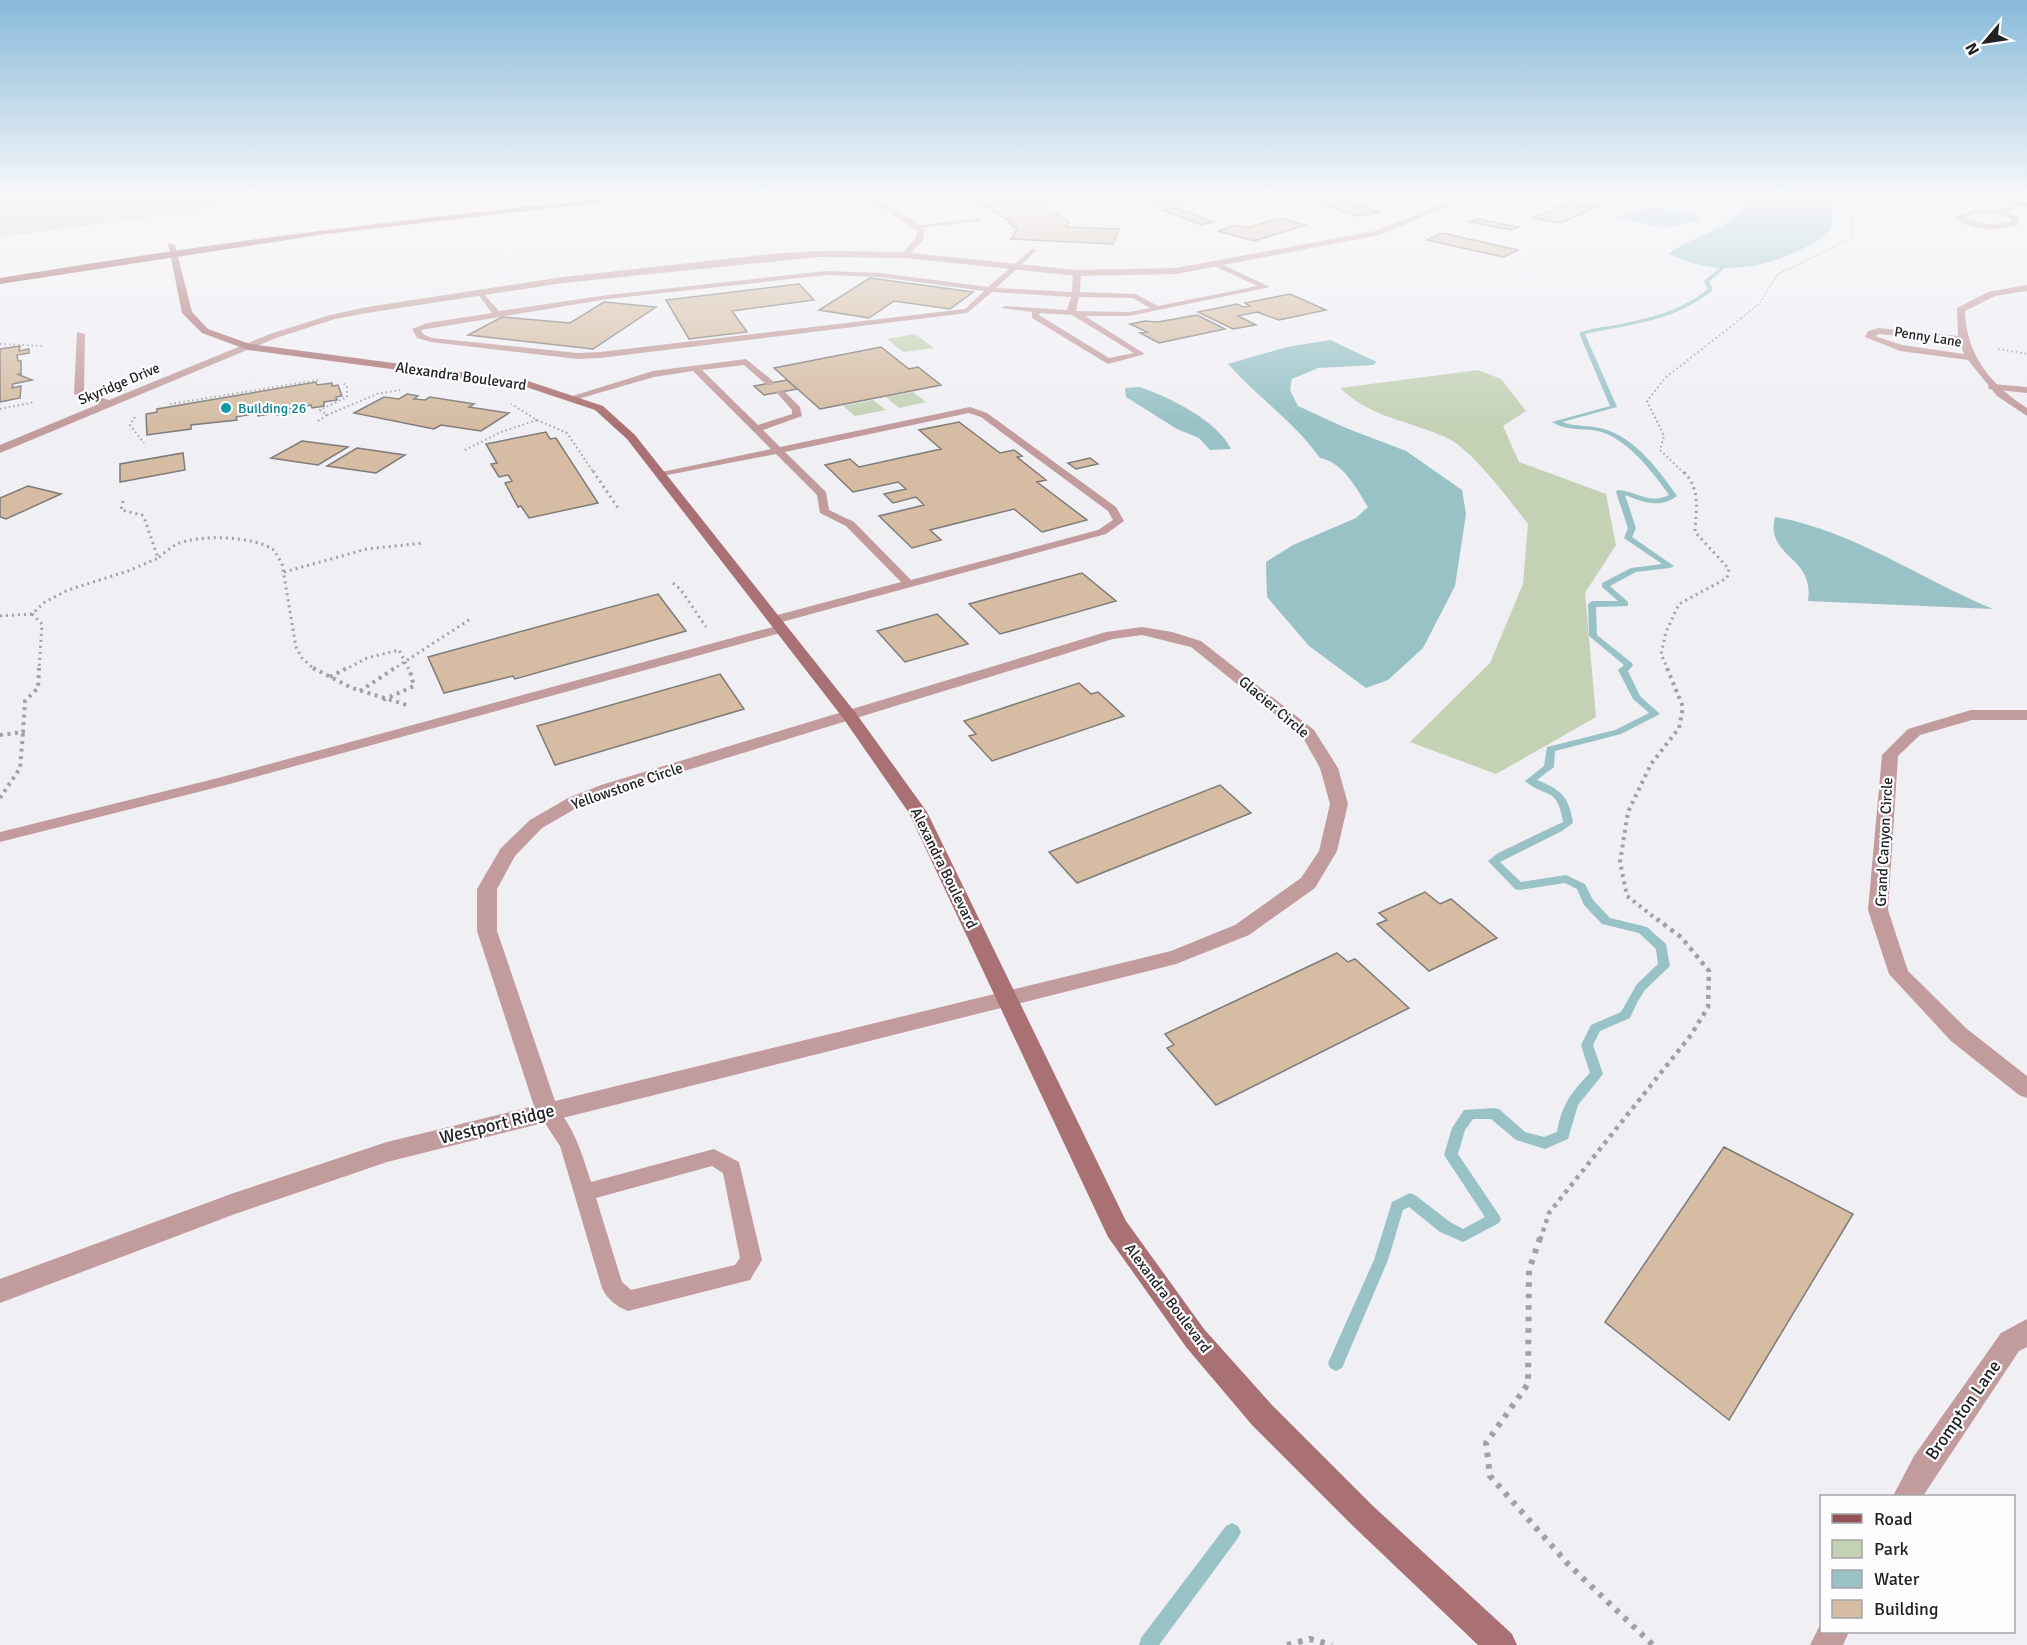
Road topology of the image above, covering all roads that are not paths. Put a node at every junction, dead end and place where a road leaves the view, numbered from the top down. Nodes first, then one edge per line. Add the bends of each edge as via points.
1 (44, 273) edge
2 (178, 273) edge
3 (628, 273) edge
4 (1007, 273) edge
5 (1074, 273) edge
6 (1077, 273) junction
7 (1095, 273) edge
8 (1236, 273) edge
9 (0, 281) edge
10 (2027, 288) edge
11 (990, 290) junction
12 (481, 293) junction
13 (1075, 296) junction
14 (1005, 308) dead end
15 (1156, 308) junction
16 (1036, 312) junction
17 (497, 314) junction
18 (1076, 314) junction
19 (80, 334) dead end
20 (1963, 339) junction
21 (248, 346) junction
22 (1971, 358) junction
23 (696, 369) junction
24 (770, 383) dead end
25 (1992, 387) junction
26 (2027, 390) edge
27 (780, 392) dead end
28 (571, 398) junction
29 (111, 404) junction
30 (2027, 412) edge
31 (755, 429) junction
32 (0, 449) edge
33 (778, 450) junction
34 (661, 475) junction
35 (909, 584) junction
36 (777, 625) junction
37 (849, 715) junction
38 (2027, 715) edge
39 (0, 837) edge
40 (1006, 999) junction
41 (2027, 1089) edge
42 (546, 1111) junction
43 (585, 1192) junction
44 (0, 1291) edge
45 (2027, 1332) edge
46 (1908, 1495) edge
47 (1501, 1645) edge

1 - 9 main road
2 - 21 street, Alexandra Boulevard via 187,313 205,331
3 - 12 street, Skyridge Drive
4 - 11 lane
5 - 6 street, Skyridge Drive
6 - 7 street, Skyridge Drive
6 - 13 lane
8 - 15 lane via 1266,287
10 - 20 street, Penny Lane via 2012,288 1975,299 1960,310
11 - 13 lane
11 - 17 lane via 880,275 827,273 608,297
11 - 17 lane via 967,311 600,355 431,340 420,336 416,329
12 - 17 lane
12 - 21 street, Skyridge Drive via 333,317
13 - 15 lane via 1135,296
13 - 18 lane via 1071,311
14 - 16 lane
15 - 18 lane via 1103,315
16 - 18 lane
16 - 18 lane via 1035,316 1108,361 1141,354
19 - 29 street via 79,394
20 - 22 street, Penny Lane
20 - 22 street, Penny Lane via 1879,331 1870,337 1900,348
21 - 28 street, Alexandra Boulevard via 528,384
21 - 29 street, Skyridge Drive
22 - 25 street, Penny Lane
23 - 24 lane via 746,362
23 - 28 lane via 631,379
23 - 31 lane
25 - 26 lane
25 - 30 street, Penny Lane
27 - 31 lane via 797,409 797,416
28 - 34 street, Alexandra Boulevard via 598,408 631,437
29 - 32 street, Skyridge Drive
31 - 33 lane
33 - 34 lane
33 - 35 lane via 822,494 824,511 850,524
33 - 35 lane via 970,410 984,415 1112,509 1119,521 1102,532
34 - 36 street, Alexandra Boulevard
35 - 36 lane
36 - 37 street, Alexandra Boulevard
36 - 39 lane via 221,782
37 - 40 street, Alexandra Boulevard via 918,813
37 - 40 street, Glacier Circle via 1111,635 1142,631 1196,644 1308,733 1329,768 1339,804 1328,851 1308,884 1242,930 1176,957
37 - 42 street, Yellowstone Circle via 574,802 536,824 508,852 487,889 487,931
38 - 41 street, Grand Canyon Circle via 1971,715 1914,732 1890,755 1878,910 1899,974 1959,1035
40 - 42 street, Westport Ridge
40 - 47 street, Alexandra Boulevard via 1117,1229 1195,1338 1262,1415
42 - 43 lane via 569,1143
42 - 44 street, Westport Ridge via 387,1152
43 - 43 lane via 613,1288 628,1301 742,1273 751,1260 732,1168 714,1158
45 - 46 street, Brompton Lane via 2010,1342

